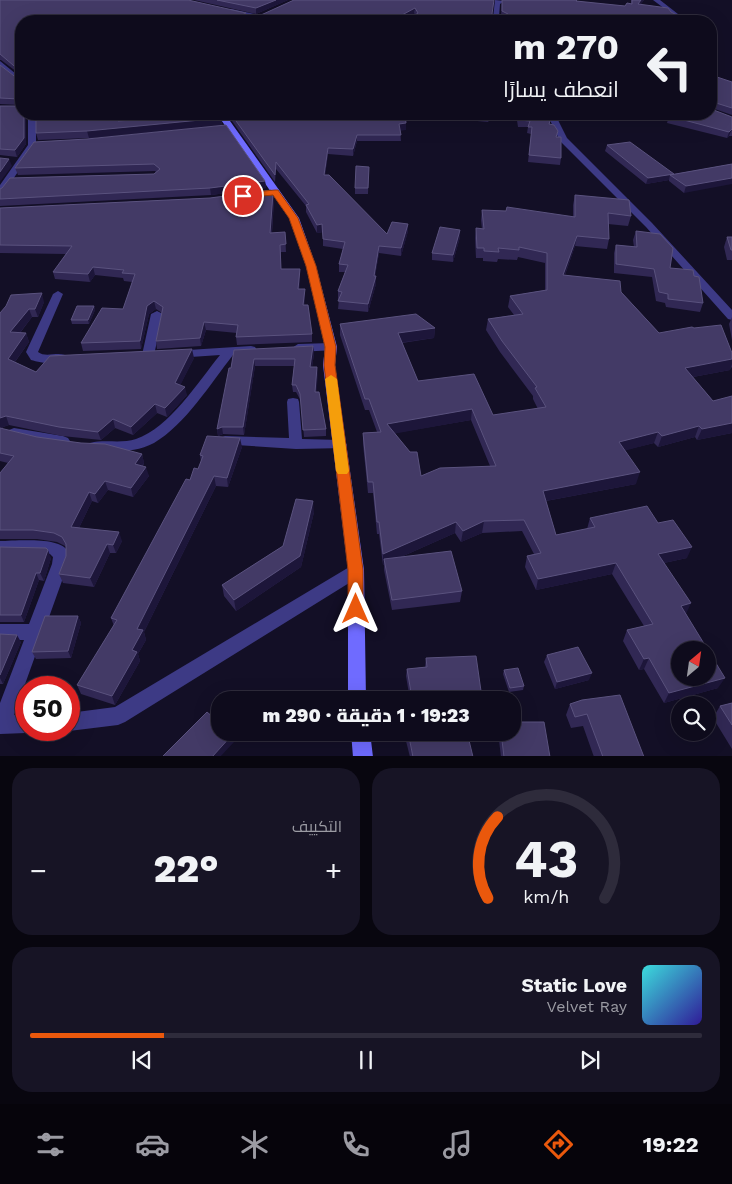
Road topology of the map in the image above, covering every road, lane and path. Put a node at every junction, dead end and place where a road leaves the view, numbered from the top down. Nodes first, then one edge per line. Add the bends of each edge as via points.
1 (498, 0) edge
2 (656, 0) edge
3 (223, 9) edge
4 (263, 15) edge
5 (496, 15) edge
6 (676, 15) edge
7 (0, 63) edge
8 (15, 77) edge
9 (32, 120) edge
10 (223, 120) edge
11 (554, 120) edge
12 (32, 144) junction
13 (42, 144) edge
14 (7, 160) edge
15 (21, 162) junction
16 (0, 192) edge
17 (58, 294) dead end
18 (157, 314) edge
19 (732, 317) edge
20 (331, 347) junction
21 (266, 349) edge
22 (285, 349) edge
23 (230, 351) junction
24 (73, 358) edge
25 (293, 402) dead end
26 (9, 432) edge
27 (223, 441) edge
28 (296, 444) junction
29 (340, 445) junction
30 (0, 547) edge
31 (356, 570) junction
32 (0, 632) edge
33 (35, 632) junction
34 (357, 691) edge
35 (80, 721) edge
36 (15, 724) edge
37 (0, 725) edge
38 (361, 741) edge
39 (363, 756) edge

1 - 5 street via 501,1 497,4
2 - 6 street
3 - 4 street
7 - 8 street
9 - 12 street
10 - 20 main road via 225,128 271,193 294,218 311,266
11 - 19 street via 563,140 649,225
12 - 13 street
12 - 15 street
14 - 15 street
15 - 16 street via 14,180
17 - 24 street via 32,352 35,357 44,359
18 - 23 street via 144,355
20 - 22 street
20 - 29 main road via 329,365
21 - 23 street
23 - 26 street via 157,436 138,444 96,447
25 - 28 street
27 - 28 street
28 - 29 street
29 - 31 main road
30 - 33 street via 53,548 61,554
31 - 34 main road
31 - 35 street via 118,716
32 - 33 street
33 - 37 street
36 - 37 street
38 - 39 main road

